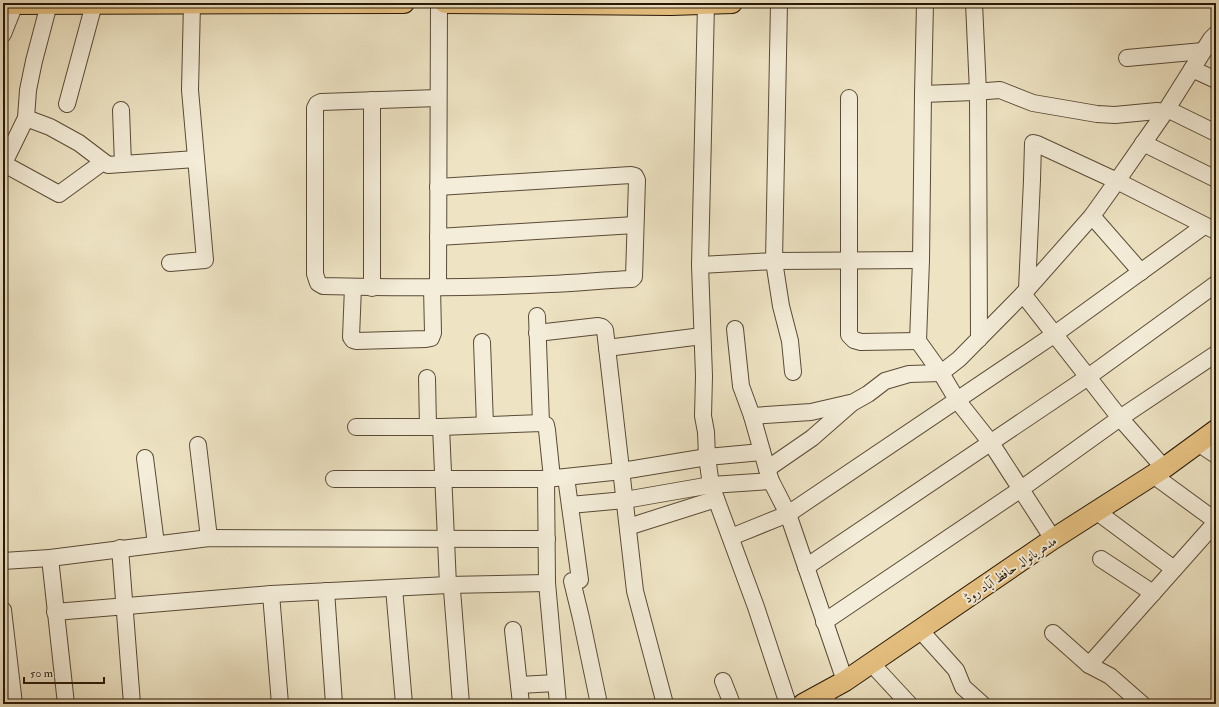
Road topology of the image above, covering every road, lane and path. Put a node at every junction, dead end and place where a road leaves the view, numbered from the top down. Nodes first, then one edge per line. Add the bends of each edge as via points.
1 (192, 3) edge
2 (404, 3) edge
3 (439, 3) edge
4 (446, 3) edge
5 (732, 3) edge
6 (779, 3) edge
7 (925, 3) edge
8 (974, 3) edge
9 (9, 4) edge
10 (49, 4) junction
11 (94, 4) edge
12 (706, 4) edge
13 (3, 34) edge
14 (1211, 41) edge
15 (1127, 58) dead end
16 (1192, 69) junction
17 (1216, 80) edge
18 (978, 92) junction
19 (923, 94) junction
20 (438, 98) junction
21 (850, 98) dead end
22 (372, 100) junction
23 (67, 104) dead end
24 (121, 110) dead end
25 (1166, 110) junction
26 (26, 118) junction
27 (1216, 133) edge
28 (1143, 143) junction
29 (196, 158) junction
30 (103, 162) junction
31 (3, 164) edge
32 (123, 164) junction
33 (1216, 179) edge
34 (1117, 181) junction
35 (438, 187) junction
36 (1092, 216) junction
37 (635, 225) junction
38 (1213, 229) edge
39 (438, 237) junction
40 (921, 260) junction
41 (774, 261) junction
42 (849, 261) junction
43 (170, 263) dead end
44 (700, 265) junction
45 (1141, 272) junction
46 (1216, 284) edge
47 (353, 287) junction
48 (435, 287) junction
49 (372, 288) junction
50 (1025, 292) junction
51 (537, 316) dead end
52 (735, 329) dead end
53 (537, 333) junction
54 (1055, 334) junction
55 (702, 336) junction
56 (979, 339) junction
57 (918, 341) junction
58 (482, 342) dead end
59 (607, 348) junction
60 (1216, 354) edge
61 (793, 372) dead end
62 (941, 373) junction
63 (1088, 377) junction
64 (427, 378) dead end
65 (957, 400) junction
66 (852, 403) junction
67 (752, 416) junction
68 (1120, 418) junction
69 (541, 423) junction
70 (485, 425) junction
71 (356, 427) dead end
72 (435, 427) junction
73 (1216, 430) edge
74 (991, 443) junction
75 (1198, 443) junction
76 (198, 445) dead end
77 (762, 452) junction
78 (1216, 455) edge
79 (707, 457) junction
80 (145, 458) dead end
81 (622, 470) junction
82 (1159, 472) junction
83 (769, 475) junction
84 (443, 478) junction
85 (555, 478) junction
86 (334, 479) dead end
87 (1021, 489) junction
88 (714, 492) junction
89 (625, 500) junction
90 (570, 505) junction
91 (1096, 512) junction
92 (788, 514) junction
93 (1216, 521) edge
94 (628, 527) junction
95 (731, 537) junction
96 (209, 538) junction
97 (446, 538) junction
98 (547, 539) junction
99 (1053, 539) junction
100 (156, 544) junction
101 (120, 548) junction
102 (50, 558) junction
103 (1101, 559) dead end
104 (3, 562) edge
105 (806, 567) junction
106 (1174, 569) junction
107 (547, 583) junction
108 (448, 585) junction
109 (394, 588) junction
110 (326, 591) junction
111 (1153, 593) junction
112 (271, 594) junction
113 (124, 606) junction
114 (3, 610) edge
115 (55, 612) junction
116 (824, 622) junction
117 (513, 630) dead end
118 (920, 630) junction
119 (1053, 633) dead end
120 (871, 663) junction
121 (1089, 665) junction
122 (722, 681) dead end
123 (845, 681) junction
124 (556, 683) junction
125 (519, 685) junction
126 (817, 701) edge
127 (14, 704) edge
128 (66, 704) edge
129 (132, 704) edge
130 (280, 704) edge
131 (334, 704) edge
132 (404, 704) edge
133 (461, 704) edge
134 (521, 704) edge
135 (558, 704) edge
136 (599, 704) edge
137 (664, 704) edge
138 (732, 704) edge
139 (788, 704) edge
140 (909, 704) edge
141 (982, 704) edge
142 (1142, 704) edge

1 - 2 main road
1 - 11 main road
1 - 29 street via 190,90
3 - 20 street
4 - 12 main road
5 - 12 main road
6 - 41 street
7 - 19 street
8 - 18 street
9 - 10 main road
9 - 13 street
10 - 11 main road
10 - 26 street via 29,83
11 - 23 street
12 - 44 street
14 - 15 street
14 - 16 street
16 - 17 street
16 - 25 street
18 - 19 street
18 - 25 street via 1000,90 1033,103 1096,114 1115,115
18 - 56 street
19 - 40 street
20 - 22 street
20 - 35 street
21 - 42 street
22 - 47 street via 322,102 315,108 315,274 323,286
22 - 49 street
24 - 32 street
25 - 27 street
25 - 28 street
26 - 30 street via 50,127 79,143
26 - 31 street
28 - 33 street
28 - 34 street
29 - 32 street
29 - 43 street via 205,260
30 - 31 street via 59,194
30 - 32 street via 108,165
34 - 36 street
34 - 38 street
34 - 50 street via 1033,143
35 - 37 street via 635,176
35 - 39 street
36 - 45 street
36 - 50 street
37 - 39 street
37 - 48 street via 635,272 632,278 549,284
38 - 45 street
39 - 48 street
40 - 42 street
40 - 57 street
41 - 42 street
41 - 44 street
41 - 61 street via 790,341
42 - 57 street via 849,334 854,340
44 - 55 street
45 - 54 street
46 - 63 street
47 - 48 street via 351,336 356,341 431,338
47 - 49 street
48 - 49 street
50 - 54 street
50 - 56 street
51 - 53 street
52 - 67 street via 741,386
53 - 59 street via 598,326 605,330
53 - 69 street
54 - 63 street
54 - 65 street
55 - 59 street
55 - 79 street
56 - 62 street
57 - 62 street
58 - 70 street
59 - 81 street
60 - 68 street
62 - 65 street
62 - 66 street via 909,374 885,381
63 - 68 street
63 - 74 street
64 - 72 street
65 - 74 street
65 - 92 street
66 - 67 street via 811,412
66 - 83 street
67 - 77 street
68 - 82 street
68 - 87 street
69 - 70 street
69 - 85 street via 546,425
70 - 72 street
71 - 72 street
72 - 84 street
73 - 75 main road, مدھریانوالہ حافظ آباد روڈ
74 - 87 street
74 - 105 street
75 - 78 street
75 - 82 main road, مدھریانوالہ حافظ آباد روڈ
76 - 96 street
77 - 79 street
77 - 83 street
79 - 81 street
79 - 88 street
80 - 100 street
81 - 85 street
81 - 89 street
82 - 91 main road, مدھریانوالہ حافظ آباد روڈ
82 - 93 street
83 - 88 street
83 - 92 street
84 - 85 street
84 - 86 street
84 - 97 street
85 - 90 street
85 - 98 street
87 - 99 street
87 - 116 street
88 - 89 street
88 - 94 street
88 - 95 street
89 - 90 street
89 - 94 street
90 - 136 street via 580,580 572,581
91 - 99 main road, مدھریانوالہ حافظ آباد روڈ
91 - 106 street
92 - 95 street
92 - 105 street
93 - 106 street
94 - 137 street via 635,591
95 - 139 street
96 - 97 street
96 - 100 street
97 - 98 street
97 - 108 street
98 - 107 street
99 - 118 main road, مدھریانوالہ حافظ آباد روڈ
100 - 101 street
101 - 102 street
101 - 113 street
102 - 104 street
102 - 115 street
103 - 111 street
105 - 116 street
106 - 111 street
107 - 108 street
107 - 124 street
108 - 109 street
108 - 133 street via 452,590
109 - 110 street
109 - 132 street
110 - 112 street
110 - 131 street
111 - 121 street
112 - 113 street
112 - 130 street
113 - 115 street
113 - 129 street
114 - 127 street
115 - 128 street
116 - 123 street
117 - 125 street
118 - 120 main road, مدھریانوالہ حافظ آباد روڈ
118 - 141 street via 956,670 963,687
119 - 121 street
120 - 123 main road, مدھریانوالہ حافظ آباد روڈ
120 - 140 street
121 - 142 street via 1110,676
122 - 138 street
123 - 126 main road, مدھریانوالہ حافظ آباد روڈ
124 - 125 street
124 - 135 street
125 - 134 street

